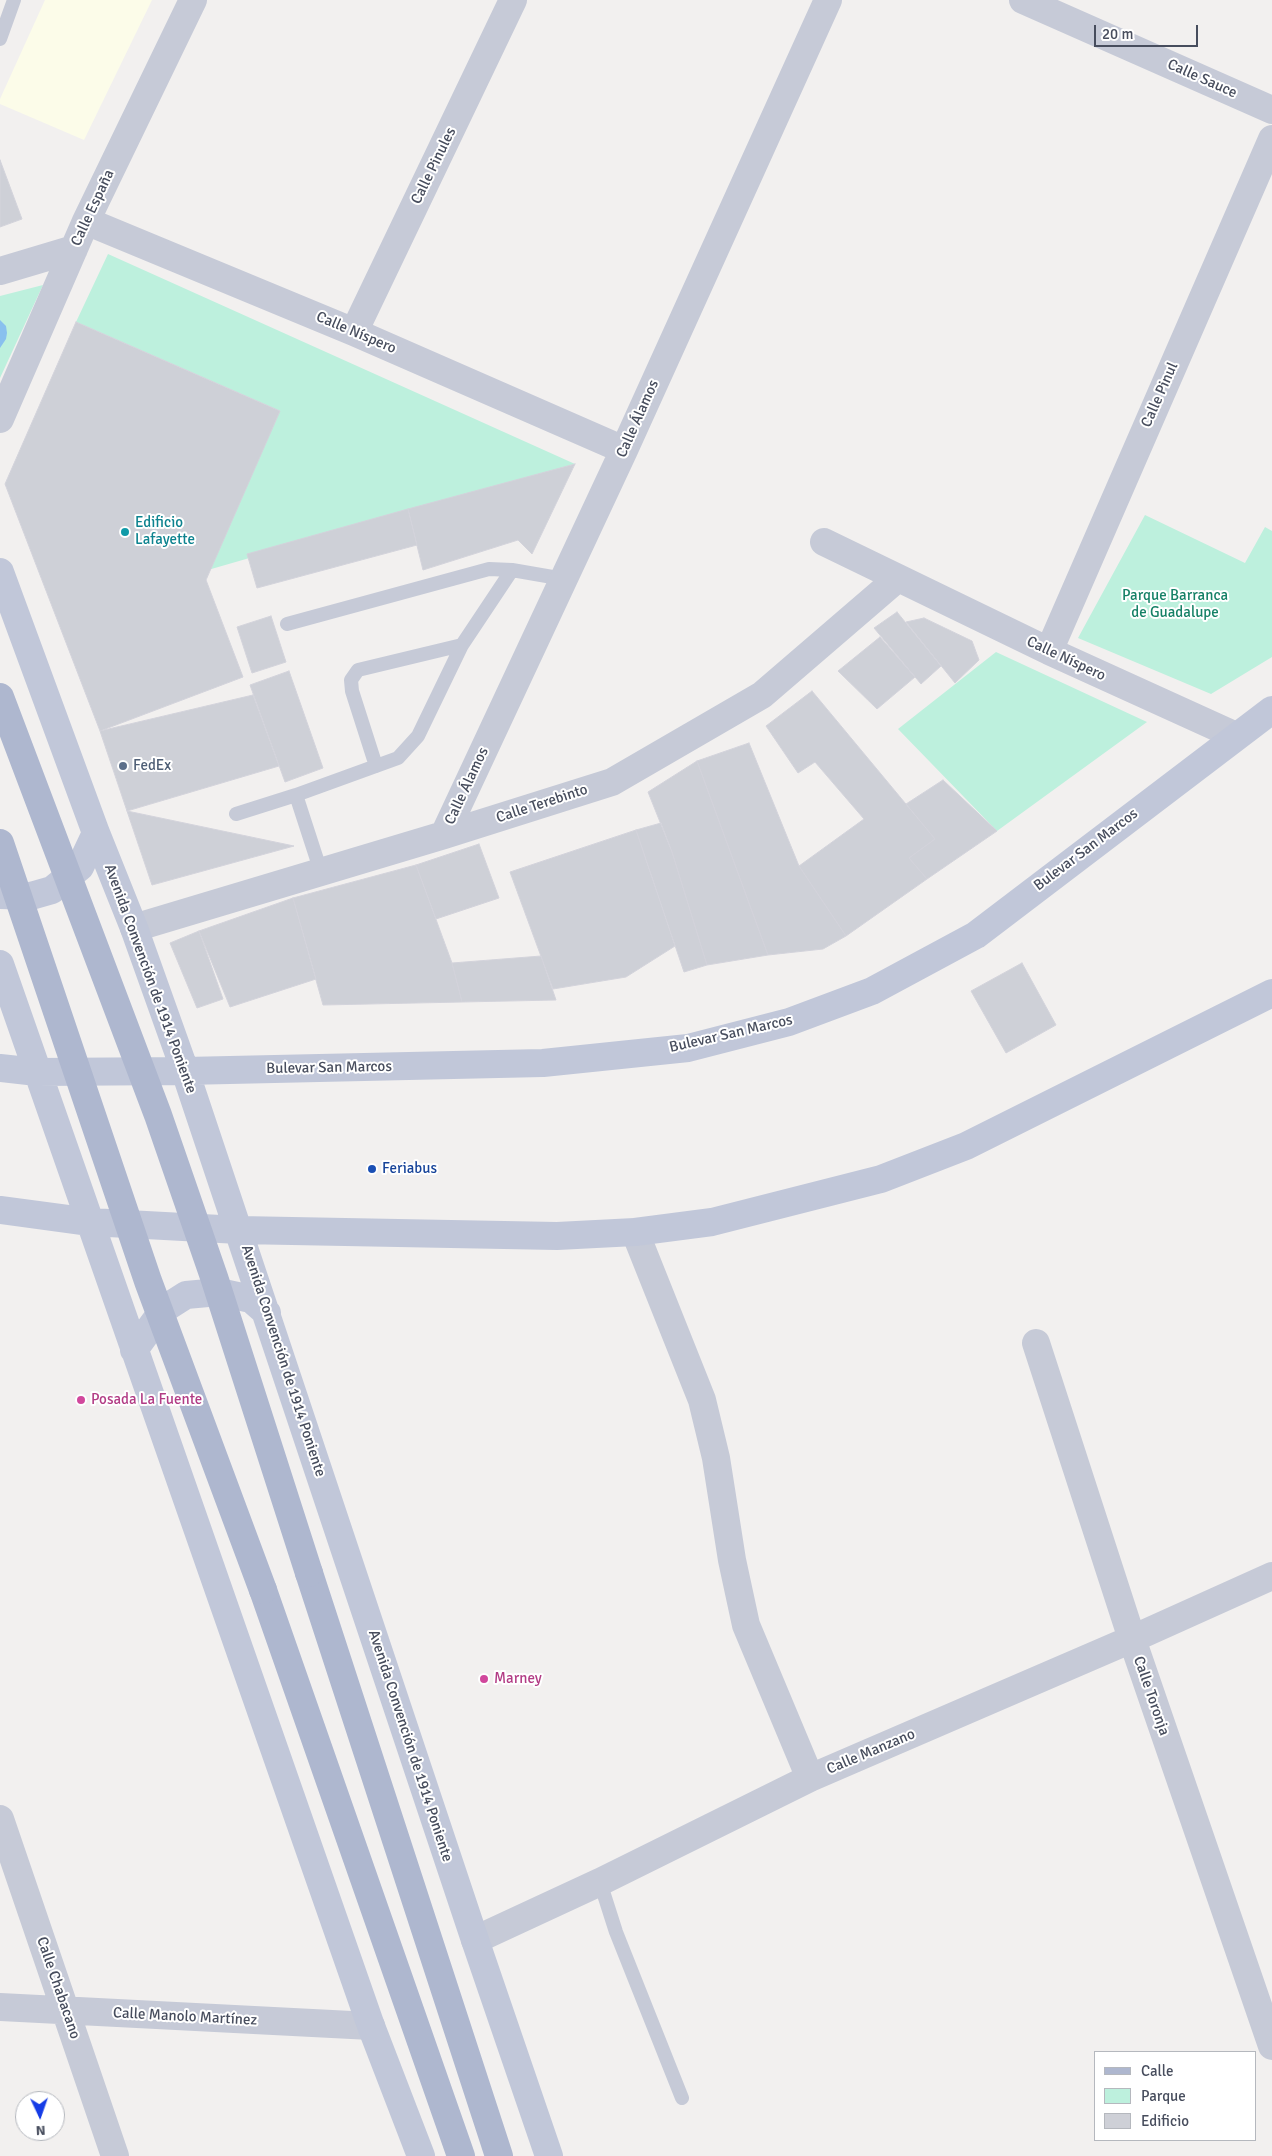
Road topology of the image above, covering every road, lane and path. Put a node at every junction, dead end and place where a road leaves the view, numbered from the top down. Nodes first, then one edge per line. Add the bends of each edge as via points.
1 (14, 0) edge
2 (193, 0) edge
3 (513, 0) edge
4 (828, 0) edge
5 (1023, 0) edge
6 (0, 39) edge
7 (1272, 110) edge
8 (1272, 140) edge
9 (86, 221) junction
10 (74, 249) junction
11 (0, 271) edge
12 (354, 332) junction
13 (0, 419) edge
14 (624, 450) junction
15 (824, 542) dead end
16 (512, 570) junction
17 (0, 572) edge
18 (898, 578) junction
19 (564, 579) junction
20 (287, 624) dead end
21 (462, 645) junction
22 (1049, 651) junction
23 (0, 697) edge
24 (1272, 710) edge
25 (1236, 736) junction
26 (376, 766) junction
27 (296, 795) junction
28 (236, 814) dead end
29 (96, 833) junction
30 (444, 836) junction
31 (0, 843) edge
32 (321, 872) junction
33 (0, 894) edge
34 (134, 928) junction
35 (0, 964) edge
36 (1272, 993) edge
37 (0, 1068) edge
38 (185, 1071) junction
39 (36, 1072) junction
40 (0, 1210) edge
41 (90, 1222) junction
42 (239, 1230) junction
43 (635, 1232) junction
44 (267, 1313) junction
45 (1036, 1344) dead end
46 (134, 1350) junction
47 (1272, 1576) edge
48 (1132, 1639) junction
49 (810, 1778) junction
50 (0, 1819) edge
51 (600, 1882) junction
52 (475, 1940) junction
53 (0, 2007) edge
54 (66, 2012) junction
55 (371, 2026) junction
56 (1272, 2046) edge
57 (682, 2098) dead end
58 (115, 2156) edge
59 (421, 2156) edge
60 (461, 2156) edge
61 (499, 2156) edge
62 (549, 2156) edge

1 - 6 lane
2 - 9 street, Calle España
3 - 12 street, Calle Pinules
4 - 14 street, Calle Álamos
5 - 7 street, Calle Sauce
8 - 22 street, Calle Pinul
9 - 10 street, Calle España
9 - 12 street, Calle Níspero
10 - 11 street
10 - 13 street, Calle España
12 - 14 street, Calle Níspero
14 - 19 street, Calle Álamos
15 - 18 street, Calle Níspero
16 - 19 lane
16 - 20 lane via 488,569
16 - 21 lane
17 - 29 street, Avenida Convención de 1914 Poniente
18 - 22 street, Calle Níspero
18 - 30 street, Calle Terebinto via 762,695 612,782
19 - 30 street, Calle Álamos
21 - 26 lane via 418,736 398,758
21 - 26 lane via 358,670 350,680
22 - 25 street, Calle Níspero
23 - 61 main road, bridge via 158,1115 214,1277
24 - 25 street, Bulevar San Marcos
25 - 38 street, Bulevar San Marcos via 976,934 872,991 789,1022 688,1048 543,1063
26 - 27 lane
27 - 28 lane
27 - 32 lane
29 - 33 street via 80,867 52,890 30,896
29 - 34 street, Avenida Convención de 1914 Poniente
30 - 32 street, Calle Terebinto
31 - 60 main road, bridge via 148,1281 263,1590
32 - 34 street, Calle Terebinto
34 - 38 street, Avenida Convención de 1914 Poniente
35 - 39 street
36 - 43 street via 966,1146 881,1179 712,1222
37 - 39 street, Bulevar San Marcos
38 - 39 street, Bulevar San Marcos
38 - 42 street, Avenida Convención de 1914 Poniente
39 - 41 street
40 - 41 street
41 - 42 street
41 - 46 street
42 - 43 street via 557,1236
42 - 44 street, Avenida Convención de 1914 Poniente
43 - 49 street via 702,1400 716,1458 746,1625
44 - 46 street via 252,1299 219,1292 186,1294 164,1309
44 - 52 street, Avenida Convención de 1914 Poniente
45 - 48 street, Calle Toronja
46 - 55 street
47 - 48 street, Calle Manzano
48 - 49 street, Calle Manzano
48 - 56 street, Calle Toronja
49 - 51 street, Calle Manzano
50 - 54 street, Calle Chabacano
51 - 52 street, Calle Manzano
51 - 57 lane via 616,1932
52 - 62 street, Avenida Convención de 1914 Poniente
53 - 54 street, Calle Manolo Martínez
54 - 55 street, Calle Manolo Martínez
54 - 58 street, Calle Chabacano
55 - 59 street

